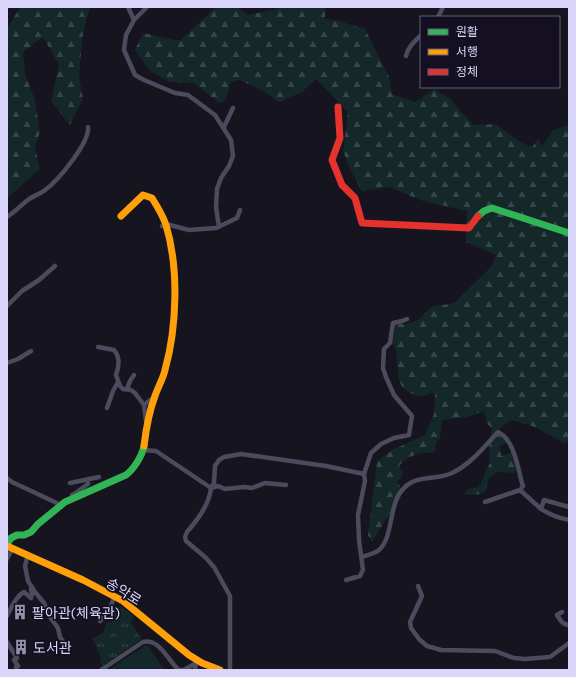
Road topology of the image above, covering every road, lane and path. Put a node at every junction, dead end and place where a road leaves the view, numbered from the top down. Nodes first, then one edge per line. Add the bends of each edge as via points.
1 (128, 7) edge
2 (148, 7) edge
3 (443, 7) edge
4 (438, 16) edge
5 (134, 20) junction
6 (420, 37) edge
7 (406, 56) dead end
8 (338, 107) dead end
9 (233, 108) dead end
10 (88, 126) dead end
11 (224, 127) junction
12 (240, 210) dead end
13 (121, 216) dead end
14 (7, 217) edge
15 (164, 225) junction
16 (219, 227) junction
17 (569, 233) edge
18 (55, 266) dead end
19 (7, 306) edge
20 (407, 319) dead end
21 (98, 347) dead end
22 (31, 351) dead end
23 (7, 363) edge
24 (134, 375) dead end
25 (118, 382) junction
26 (127, 389) junction
27 (155, 396) junction
28 (144, 405) junction
29 (107, 408) dead end
30 (146, 427) junction
31 (142, 450) junction
32 (364, 474) junction
33 (99, 477) dead end
34 (7, 478) edge
35 (88, 479) junction
36 (70, 483) dead end
37 (286, 484) dead end
38 (210, 488) junction
39 (520, 490) junction
40 (72, 500) junction
41 (485, 502) dead end
42 (61, 505) junction
43 (569, 507) edge
44 (541, 509) junction
45 (569, 520) edge
46 (8, 548) edge
47 (362, 557) junction
48 (27, 558) junction
49 (7, 559) edge
50 (346, 580) dead end
51 (28, 581) junction
52 (418, 586) dead end
53 (114, 598) junction
54 (562, 612) dead end
55 (7, 616) edge
56 (100, 621) dead end
57 (569, 625) edge
58 (7, 642) edge
59 (569, 643) edge
60 (67, 647) dead end
61 (196, 666) edge
62 (17, 670) edge
63 (101, 670) edge
64 (210, 670) edge
65 (220, 670) edge
66 (230, 670) edge

1 - 5 street
2 - 5 street
3 - 4 street
5 - 11 street via 126,35 124,50 136,75 175,93 188,95 215,115
6 - 7 street via 410,46
8 - 17 street via 340,138 332,160 342,185 355,198 362,223 469,228 480,213 492,208
9 - 11 street
10 - 14 street via 89,130 82,146 62,175
11 - 16 street via 231,140 233,156 217,189
12 - 16 street via 237,218
13 - 15 street via 143,195 152,198
15 - 16 street via 189,230
15 - 27 street via 173,262 174,328 165,371
18 - 19 street
20 - 32 street via 393,323 390,343 384,349 383,368 394,395 412,416 409,435 381,444 371,453
21 - 25 street via 117,353
22 - 23 street
24 - 26 street
25 - 26 street via 123,389
25 - 29 street
26 - 28 street via 135,393
27 - 28 street
27 - 30 street
28 - 30 street
30 - 31 street
31 - 38 street via 156,451
31 - 40 street via 132,470 126,475
32 - 38 street via 240,454 218,460 214,483
32 - 47 street via 365,481 358,515
33 - 35 street
34 - 42 street
35 - 36 street
35 - 40 street via 88,484 72,496
37 - 38 street via 266,482 252,488
38 - 66 street via 210,498 204,510 185,537 190,546 214,567 230,596
39 - 41 street
39 - 44 street
39 - 47 street via 523,486 510,444 506,437 498,432 464,466 435,478 419,478 404,487 394,505 388,533 380,548
40 - 42 street
42 - 46 street via 31,532 12,538
43 - 44 street via 544,500
44 - 45 street
46 - 48 street, 송악로
46 - 49 street
46 - 65 street via 83,580 123,601 189,655
47 - 50 street via 363,573
48 - 51 street via 25,566
48 - 53 street, 송악로
51 - 55 street via 31,598 24,592 21,593
51 - 60 street via 44,603
52 - 59 street via 422,596 410,622 411,628 427,646 441,650 495,651 525,659 550,657
53 - 56 street
53 - 61 street, 송악로 via 136,613
54 - 57 street via 557,615 560,621
58 - 62 street via 17,658 14,660 18,666
61 - 63 street via 180,670 163,651 148,641
61 - 64 street, 송악로

